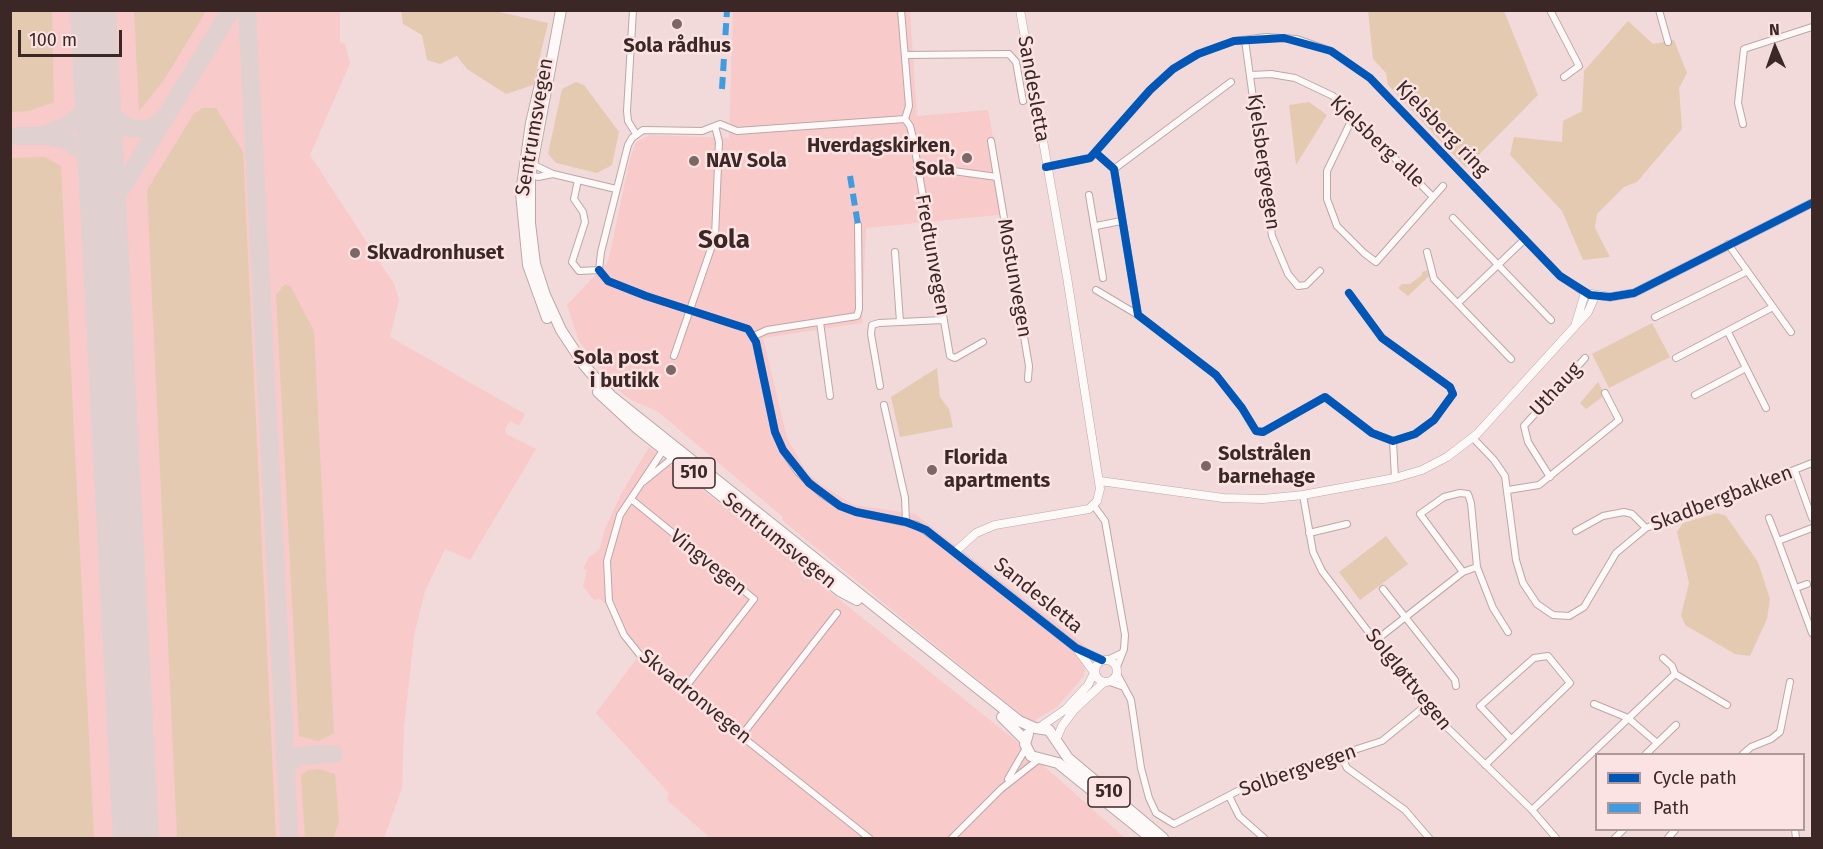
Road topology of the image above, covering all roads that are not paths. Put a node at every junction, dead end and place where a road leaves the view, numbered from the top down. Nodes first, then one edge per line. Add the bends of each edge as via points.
1 (559, 10) edge
2 (633, 10) edge
3 (901, 10) edge
4 (1020, 10) edge
5 (1550, 10) edge
6 (1659, 10) edge
7 (1812, 27) edge
8 (1245, 40) junction
9 (1668, 42) dead end
10 (905, 55) junction
11 (1251, 75) junction
12 (1564, 77) dead end
13 (1231, 82) dead end
14 (1023, 101) dead end
15 (1353, 117) junction
16 (905, 119) junction
17 (1743, 124) dead end
18 (717, 125) junction
19 (636, 134) junction
20 (991, 141) dead end
21 (1096, 153) junction
22 (917, 166) junction
23 (1046, 167) junction
24 (529, 169) junction
25 (1114, 169) junction
26 (553, 174) junction
27 (997, 177) junction
28 (578, 180) junction
29 (1443, 186) dead end
30 (616, 189) junction
31 (1089, 195) dead end
32 (1433, 196) junction
33 (1812, 203) edge
34 (1453, 218) dead end
35 (1121, 221) junction
36 (858, 225) dead end
37 (1096, 226) junction
38 (1525, 239) junction
39 (1728, 244) junction
40 (895, 252) dead end
41 (1427, 252) dead end
42 (1498, 265) junction
43 (599, 270) junction
44 (1320, 271) dead end
45 (1746, 272) junction
46 (1103, 278) dead end
47 (1096, 290) dead end
48 (1349, 293) dead end
49 (1585, 293) junction
50 (1595, 296) junction
51 (1458, 303) junction
52 (1773, 307) junction
53 (691, 310) junction
54 (1138, 315) junction
55 (1655, 317) dead end
56 (943, 320) junction
57 (1551, 320) dead end
58 (820, 322) junction
59 (900, 322) junction
60 (1576, 323) junction
61 (1728, 332) junction
62 (1791, 332) dead end
63 (754, 336) junction
64 (983, 342) dead end
65 (674, 356) dead end
66 (1585, 358) dead end
67 (1676, 358) dead end
68 (1512, 359) dead end
69 (1746, 368) junction
70 (1028, 380) dead end
71 (1459, 385) dead end
72 (880, 386) dead end
73 (1454, 392) junction
74 (1605, 393) dead end
75 (1695, 395) dead end
76 (830, 396) dead end
77 (884, 405) dead end
78 (1766, 408) dead end
79 (1473, 438) junction
80 (1393, 441) junction
81 (671, 451) junction
82 (1812, 463) edge
83 (1795, 471) junction
84 (1550, 477) junction
85 (1395, 478) junction
86 (643, 482) junction
87 (1100, 482) junction
88 (1508, 490) junction
89 (1303, 495) junction
90 (631, 500) junction
91 (1094, 506) junction
92 (1769, 518) dead end
93 (1812, 518) edge
94 (906, 522) junction
95 (1347, 524) dead end
96 (1646, 528) junction
97 (1812, 528) edge
98 (1576, 531) dead end
99 (1309, 533) junction
100 (1778, 541) junction
101 (956, 552) junction
102 (1477, 567) junction
103 (1462, 572) junction
104 (1807, 584) dead end
105 (1796, 588) junction
106 (1383, 589) dead end
107 (837, 613) dead end
108 (1407, 618) junction
109 (1508, 632) dead end
110 (1812, 633) edge
111 (1376, 641) junction
112 (1076, 648) junction
113 (1123, 652) junction
114 (1663, 658) dead end
115 (1104, 660) junction
116 (1117, 670) junction
117 (1094, 673) junction
118 (1675, 674) junction
119 (1106, 682) junction
120 (1790, 682) dead end
121 (1456, 686) dead end
122 (1125, 687) junction
123 (684, 688) junction
124 (1594, 704) dead end
125 (1727, 705) dead end
126 (1425, 706) junction
127 (1628, 718) junction
128 (1676, 725) dead end
129 (1038, 728) junction
130 (742, 735) junction
131 (1511, 739) junction
132 (1056, 742) junction
133 (1657, 742) junction
134 (1025, 744) junction
135 (1647, 753) edge
136 (1744, 753) edge
137 (1340, 754) junction
138 (1042, 758) junction
139 (1485, 765) junction
140 (1001, 789) junction
141 (1229, 796) junction
142 (1532, 810) junction
143 (869, 838) edge
144 (952, 838) edge
145 (1151, 838) edge
146 (1163, 838) edge
147 (1264, 838) edge
148 (1429, 838) edge
149 (1556, 838) edge

1 - 24 main road, Sentrumsvegen / 510
2 - 19 street via 627,111
3 - 10 street, Fredtunvegen
4 - 23 street, Sandesletta
5 - 12 street via 1579,66
6 - 9 street
7 - 17 street via 1743,49 1738,103
8 - 11 street, Kjelsbergvegen
8 - 21 street, Kjelsberg ring via 1210,49 1173,69
8 - 38 street, Kjelsberg ring via 1297,39 1331,51 1358,68
10 - 14 street via 1009,54 1016,62
10 - 16 street, Fredtunvegen via 909,106
11 - 15 street, Kjelsberg alle via 1282,75 1311,84 1333,96
11 - 44 street, Kjelsbergvegen via 1272,236 1288,274 1298,286 1306,285
13 - 25 street
15 - 32 street, Kjelsberg alle
15 - 32 street via 1327,171 1327,199 1342,233 1376,262
16 - 18 street via 737,130
16 - 22 street, Fredtunvegen via 910,126
18 - 19 street via 696,131 647,129
18 - 53 street via 715,237
19 - 30 street via 628,145
20 - 27 street, Mostunvegen
21 - 23 street, Kjelsberg ring via 1087,160
21 - 25 street
22 - 27 street
22 - 56 street, Fredtunvegen
23 - 87 street, Sandesletta
24 - 26 street
24 - 26 street
24 - 81 main road, Sentrumsvegen / 510 via 532,245 545,296 561,330 611,396
25 - 35 street
26 - 28 street
27 - 70 street, Mostunvegen via 1029,366
28 - 30 street
28 - 43 street via 574,199 585,222 572,262 579,271
29 - 32 street
30 - 43 street
31 - 37 street
33 - 39 street, Kjelsberg ring
34 - 42 street
35 - 37 street
35 - 54 street
36 - 58 street via 859,309 856,315
37 - 46 street
38 - 42 street
38 - 49 street, Kjelsberg ring via 1560,276
39 - 45 street
39 - 50 street, Kjelsberg ring via 1634,293
40 - 59 street
41 - 51 street via 1434,279
42 - 51 street
42 - 57 street
43 - 53 street via 608,281
45 - 52 street
45 - 55 street
47 - 54 street
48 - 73 street via 1382,338
49 - 50 street, Kjelsberg ring
49 - 60 street
50 - 60 street via 1588,312
51 - 68 street
52 - 61 street
52 - 62 street
53 - 63 street via 741,326
53 - 65 street
54 - 80 street via 1216,375 1259,433 1325,397 1372,433
56 - 59 street
56 - 64 street, Fredtunvegen via 952,358
58 - 63 street via 767,330
58 - 76 street
59 - 72 street via 872,325
60 - 79 street
61 - 67 street
61 - 69 street
63 - 94 street via 775,432 798,472 840,506
66 - 84 street, Uthaug via 1524,426 1528,442
69 - 75 street
69 - 78 street
71 - 73 street
73 - 80 street via 1434,420 1415,434
74 - 84 street via 1619,420
77 - 94 street via 905,498
79 - 85 street via 1435,464
79 - 88 street, Skadbergbakken via 1500,468
80 - 85 street
81 - 86 street, Skvadronvegen
81 - 86 street, Skvadronvegen
81 - 129 main road, Sentrumsvegen / 510 via 1019,721
81 - 134 main road, Sentrumsvegen / 510 via 840,591 856,599 984,702
82 - 83 street, Skadbergbakken
83 - 93 street
83 - 96 street, Skadbergbakken
84 - 88 street via 1539,485
85 - 89 street
86 - 90 street, Skvadronvegen
87 - 89 street via 1237,499
87 - 91 street, Sandesletta
88 - 96 street, Skadbergbakken via 1518,570 1533,599 1553,615 1569,616 1584,607 1616,553
89 - 99 street, Solgløttvegen
90 - 123 street, Skvadronvegen via 616,527 607,561 609,601 624,635 640,655
90 - 123 street, Vingvegen via 754,599
91 - 101 street, Sandesletta via 986,528 967,539
91 - 113 street via 1105,521 1125,635
92 - 100 street
94 - 101 street via 926,530
95 - 99 street
96 - 98 street via 1632,514 1624,512 1603,516
97 - 100 street
99 - 111 street, Solgløttvegen via 1322,571
100 - 105 street
101 - 112 street, Sandesletta
102 - 103 street
102 - 103 street via 1469,496 1460,492 1444,497 1420,514
102 - 109 street via 1493,608
103 - 108 street
104 - 105 street
105 - 110 street
106 - 108 street
107 - 130 street
108 - 111 street
108 - 121 street
111 - 126 street, Solgløttvegen
112 - 115 street, Sandesletta
112 - 117 street, Sandesletta
113 - 115 street
113 - 116 street
114 - 118 street
115 - 116 street, Sandesletta
115 - 117 street
116 - 119 street
116 - 122 street, Solbergvegen
117 - 119 street, Sandesletta
117 - 129 street via 1066,709
118 - 125 street
118 - 127 street
119 - 122 street
119 - 132 street via 1074,710
120 - 136 street via 1779,732
122 - 141 street, Solbergvegen via 1131,700 1143,777 1156,813 1168,823 1177,824
123 - 130 street, Skvadronvegen
124 - 127 street
126 - 137 street, Solbergvegen via 1387,738
126 - 139 street, Solgløttvegen
127 - 133 street
127 - 142 street
128 - 133 street
129 - 132 main road, Sentrumsvegen / 510 via 1052,733
129 - 134 main road
130 - 143 street, Skvadronvegen
131 - 131 street via 1480,706 1534,658 1548,656 1570,683
131 - 139 street
132 - 138 main road via 1053,753
132 - 146 main road, Sentrumsvegen / 510 via 1068,758
133 - 135 street
134 - 138 main road, Sentrumsvegen / 510 via 1031,756
134 - 140 street
137 - 141 street, Solbergvegen
137 - 148 street via 1347,768 1405,810
138 - 140 street
138 - 145 main road, Sentrumsvegen / 510 via 1067,769
139 - 142 street, Solgløttvegen
140 - 144 street
141 - 147 street via 1239,816
142 - 149 street, Solgløttvegen

